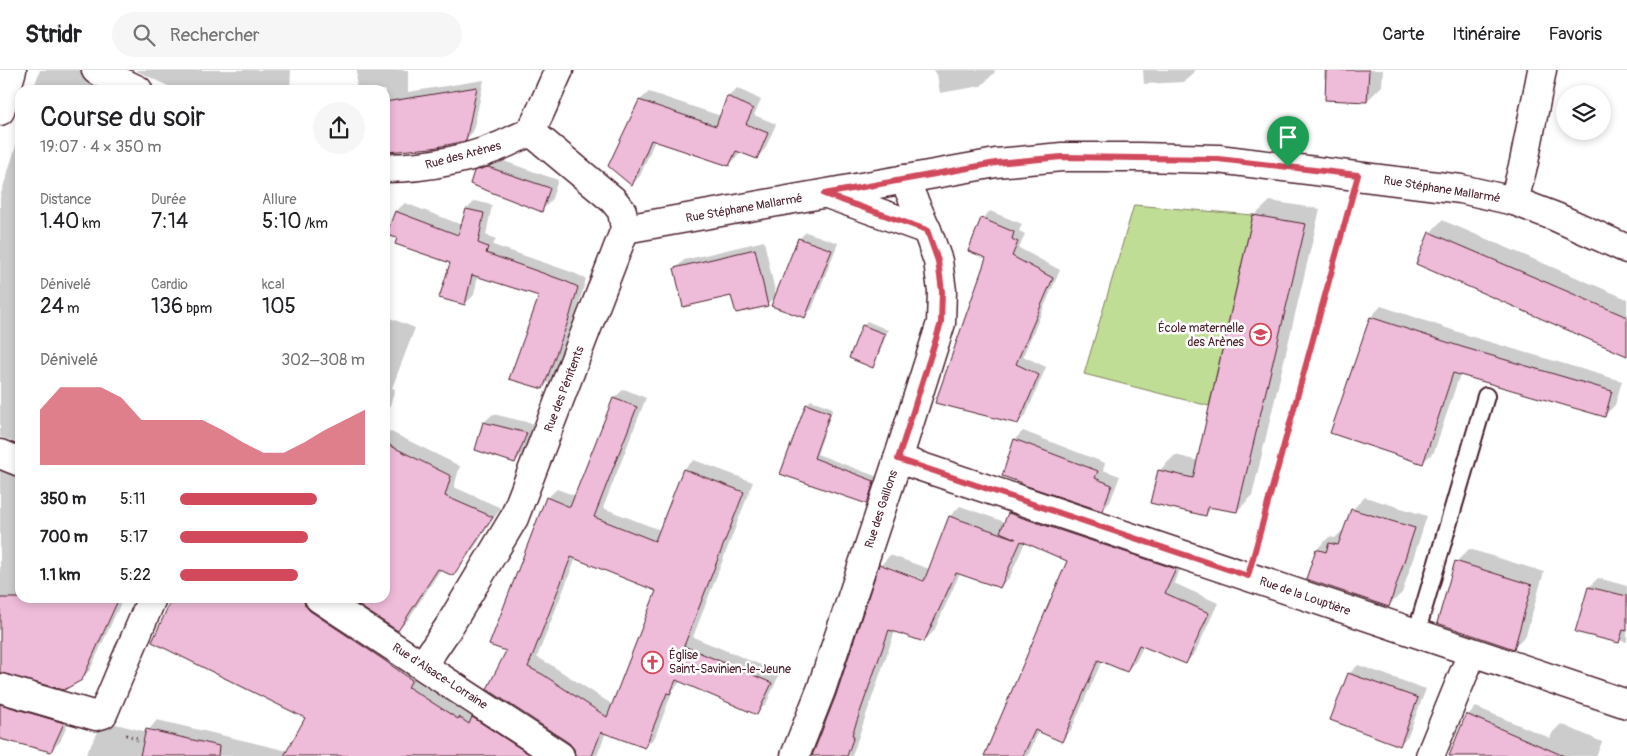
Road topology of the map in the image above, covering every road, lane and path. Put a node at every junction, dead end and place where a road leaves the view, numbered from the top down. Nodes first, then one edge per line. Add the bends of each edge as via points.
1 (12, 70) edge
2 (96, 70) edge
3 (559, 70) edge
4 (1542, 70) edge
5 (128, 85) edge
6 (0, 111) edge
7 (530, 131) junction
8 (390, 168) edge
9 (1358, 175) junction
10 (904, 179) junction
11 (824, 194) junction
12 (1514, 201) junction
13 (625, 229) junction
14 (927, 230) junction
15 (1627, 249) edge
16 (1486, 396) dead end
17 (0, 454) edge
18 (898, 459) junction
19 (15, 460) edge
20 (1248, 576) junction
21 (150, 603) edge
22 (327, 603) edge
23 (1416, 634) junction
24 (1472, 653) junction
25 (423, 665) junction
26 (0, 688) edge
27 (1627, 704) edge
28 (123, 734) dead end
29 (137, 741) dead end
30 (560, 756) edge
31 (795, 756) edge
32 (1430, 756) edge

1 - 6 street
2 - 5 street
3 - 7 street
4 - 12 street
7 - 8 street, Rue des Arènes via 501,146 475,154
7 - 13 street via 613,200 622,211
9 - 10 street, Rue Stéphane Mallarmé via 1218,159 1062,157 996,163
9 - 12 street, Rue Stéphane Mallarmé via 1461,189
9 - 20 path
10 - 11 street, Rue Stéphane Mallarmé
10 - 14 street, Rue des Gaillons
11 - 13 street, Rue Stéphane Mallarmé
11 - 14 street
12 - 15 street, Rue Stéphane Mallarmé
13 - 25 street, Rue des Pénitents via 514,518
14 - 18 street, Rue des Gaillons via 939,268 941,323
16 - 23 lane
17 - 19 street
18 - 20 street, Rue de la Louptière
18 - 31 street, Rue des Gaillons via 821,690
20 - 23 street, Rue de la Louptière
21 - 26 street via 103,714 96,716
22 - 25 street, Rue d'Alsace-Lorraine
23 - 24 street, Rue de la Louptière
24 - 27 street, Rue de la Louptière
24 - 32 street
25 - 30 street, Rue d'Alsace-Lorraine
28 - 29 path via 138,738

